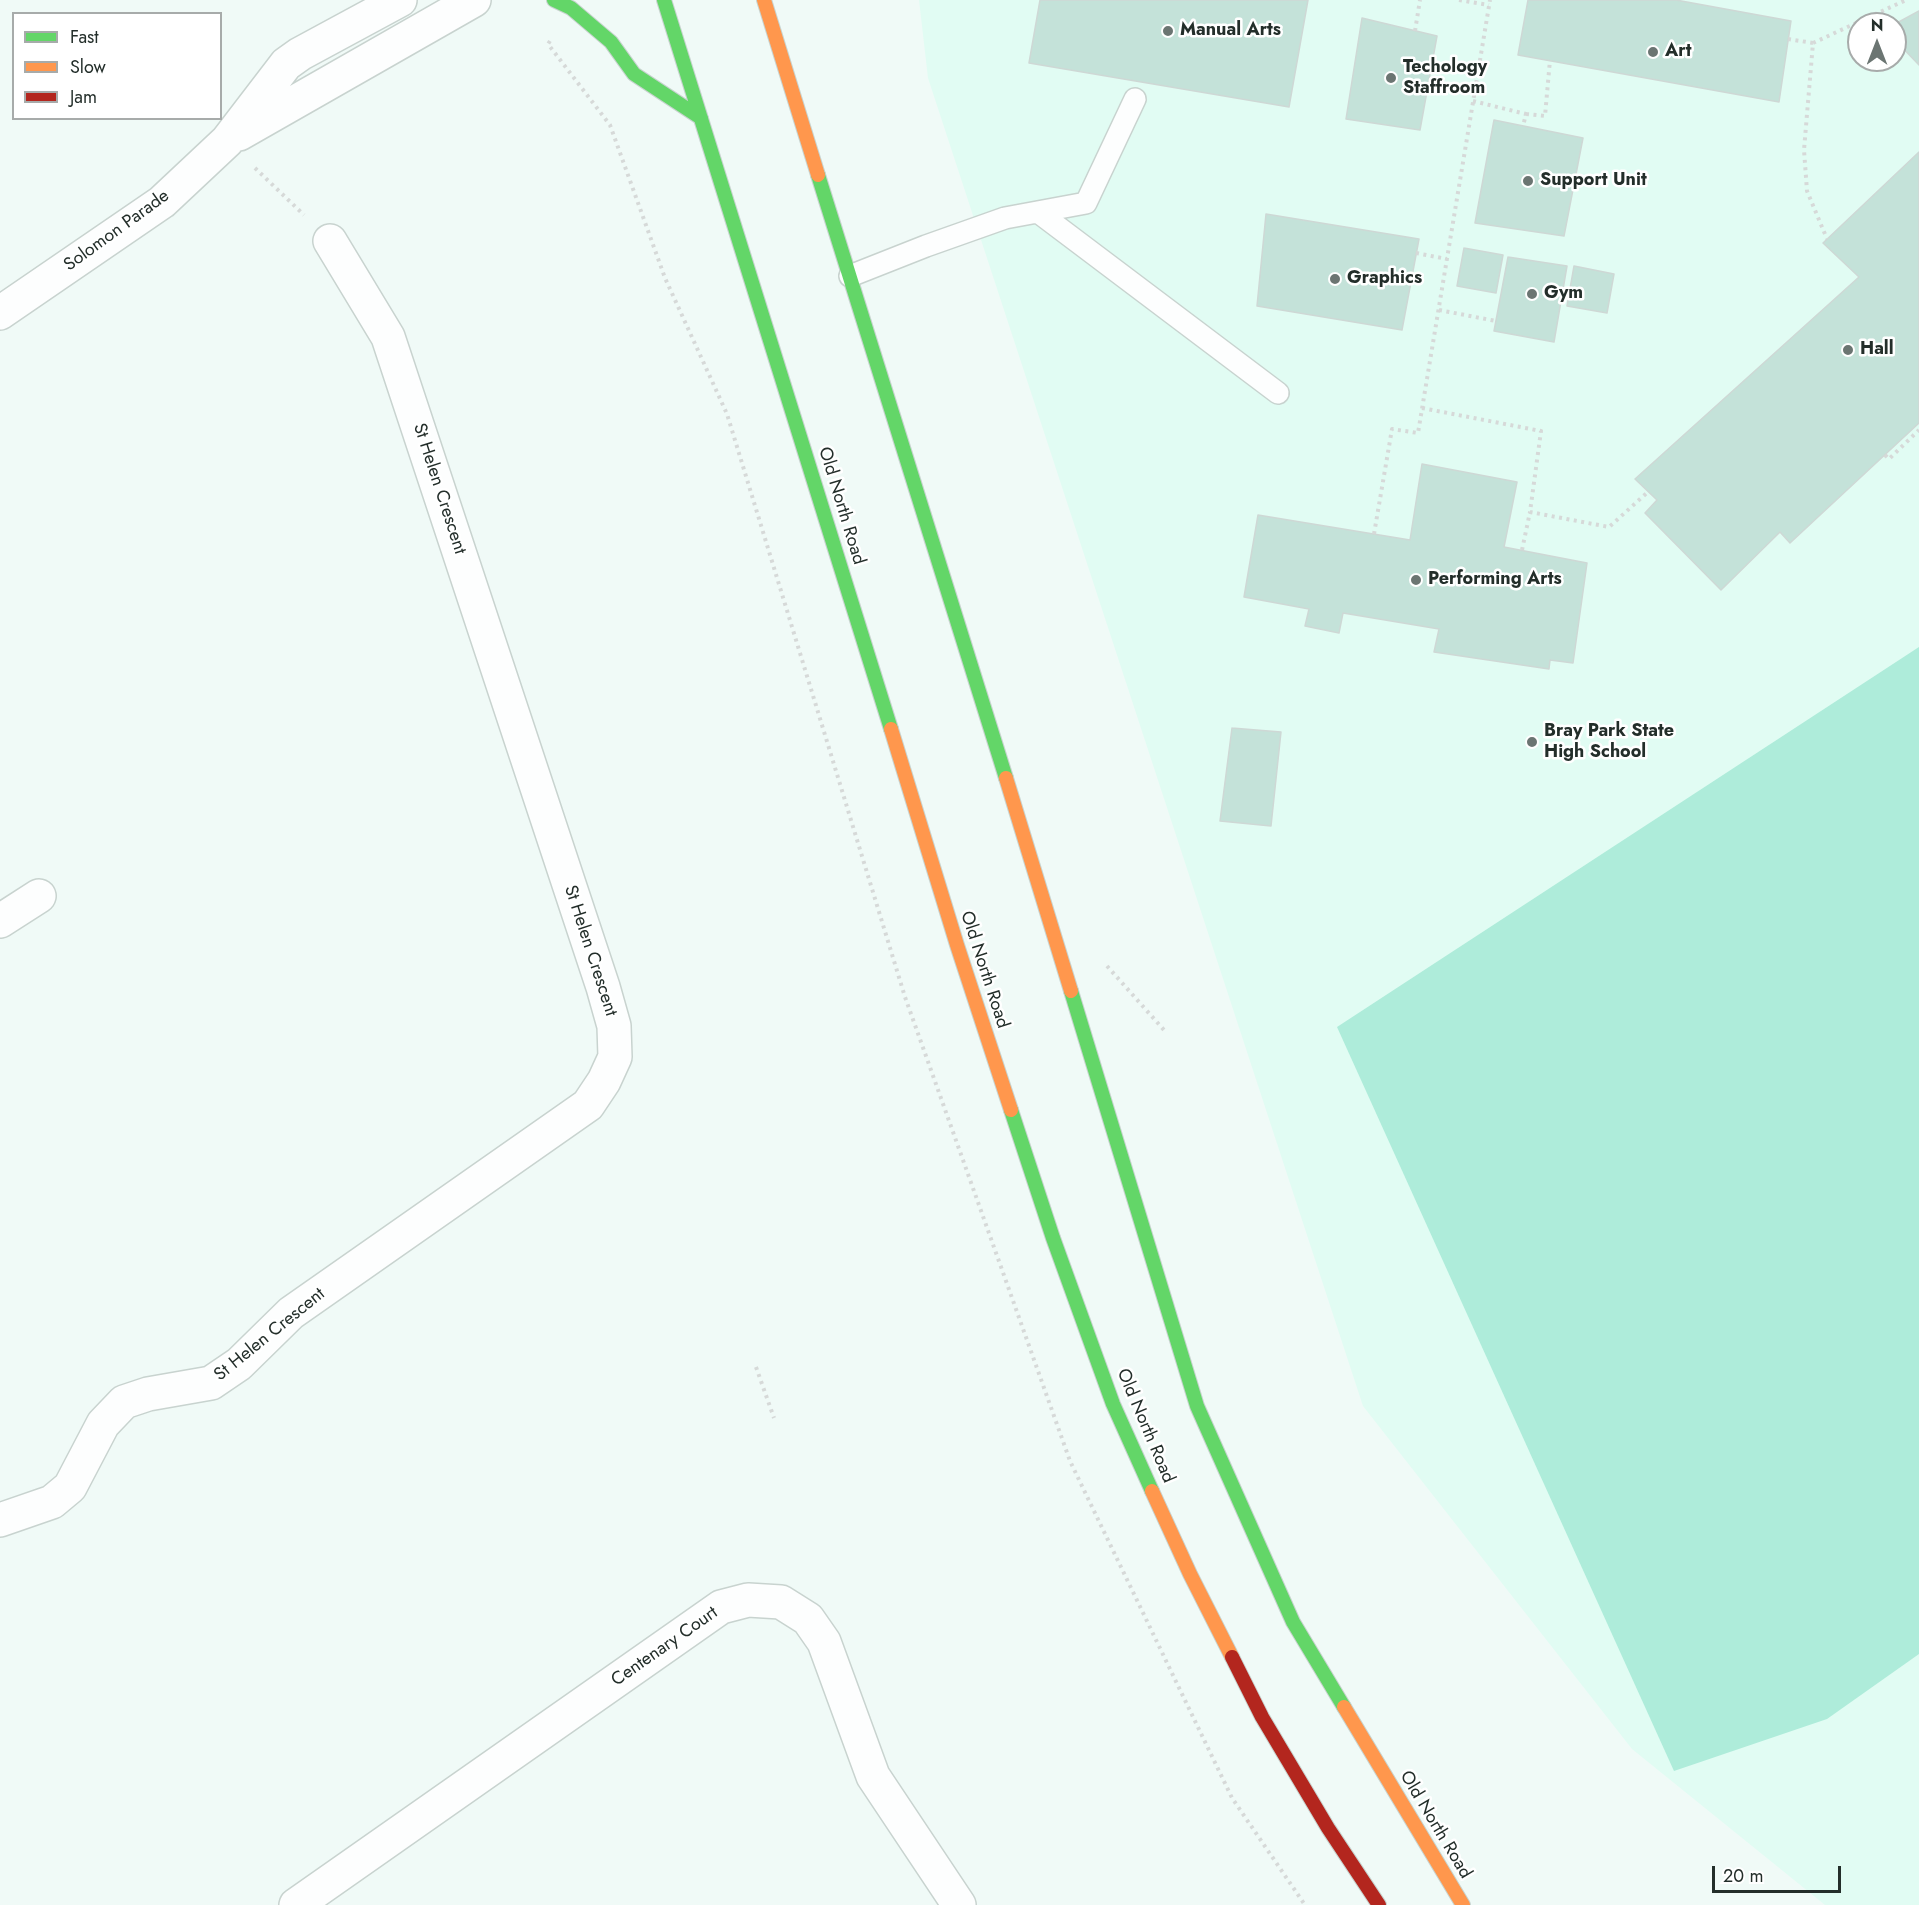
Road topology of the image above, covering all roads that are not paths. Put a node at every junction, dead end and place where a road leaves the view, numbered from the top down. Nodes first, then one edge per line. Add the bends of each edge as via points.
1 (400, 0) edge
2 (474, 0) edge
3 (554, 0) edge
4 (664, 0) edge
5 (764, 0) edge
6 (1135, 99) dead end
7 (701, 118) junction
8 (227, 141) junction
9 (1038, 212) junction
10 (330, 241) road end
11 (850, 276) junction
12 (0, 313) edge
13 (1278, 393) dead end
14 (39, 896) dead end
15 (0, 921) edge
16 (0, 1520) edge
17 (296, 1905) edge
18 (959, 1905) edge
19 (1379, 1905) edge
20 (1463, 1905) edge

1 - 8 street, Solomon Parade via 286,64
2 - 8 street, Solomon Parade
3 - 7 main road via 571,8 611,42 634,74
4 - 7 main road, Old North Road
5 - 11 main road, Old North Road
6 - 9 lane via 1086,203
7 - 19 main road, Old North Road via 961,956 1053,1238 1113,1404 1190,1574 1262,1717
8 - 12 street, Solomon Parade via 162,202
9 - 11 lane via 1005,218
9 - 13 lane
10 - 16 street, St Helen Crescent via 388,337 603,987 614,1026 615,1057 588,1105 291,1313 239,1364 211,1383 124,1402 103,1424 70,1486 52,1502
11 - 20 main road, Old North Road via 1197,1406 1293,1622
14 - 15 street
17 - 18 street, Centenary Court via 721,1607 748,1600 781,1602 808,1619 824,1642 873,1776

